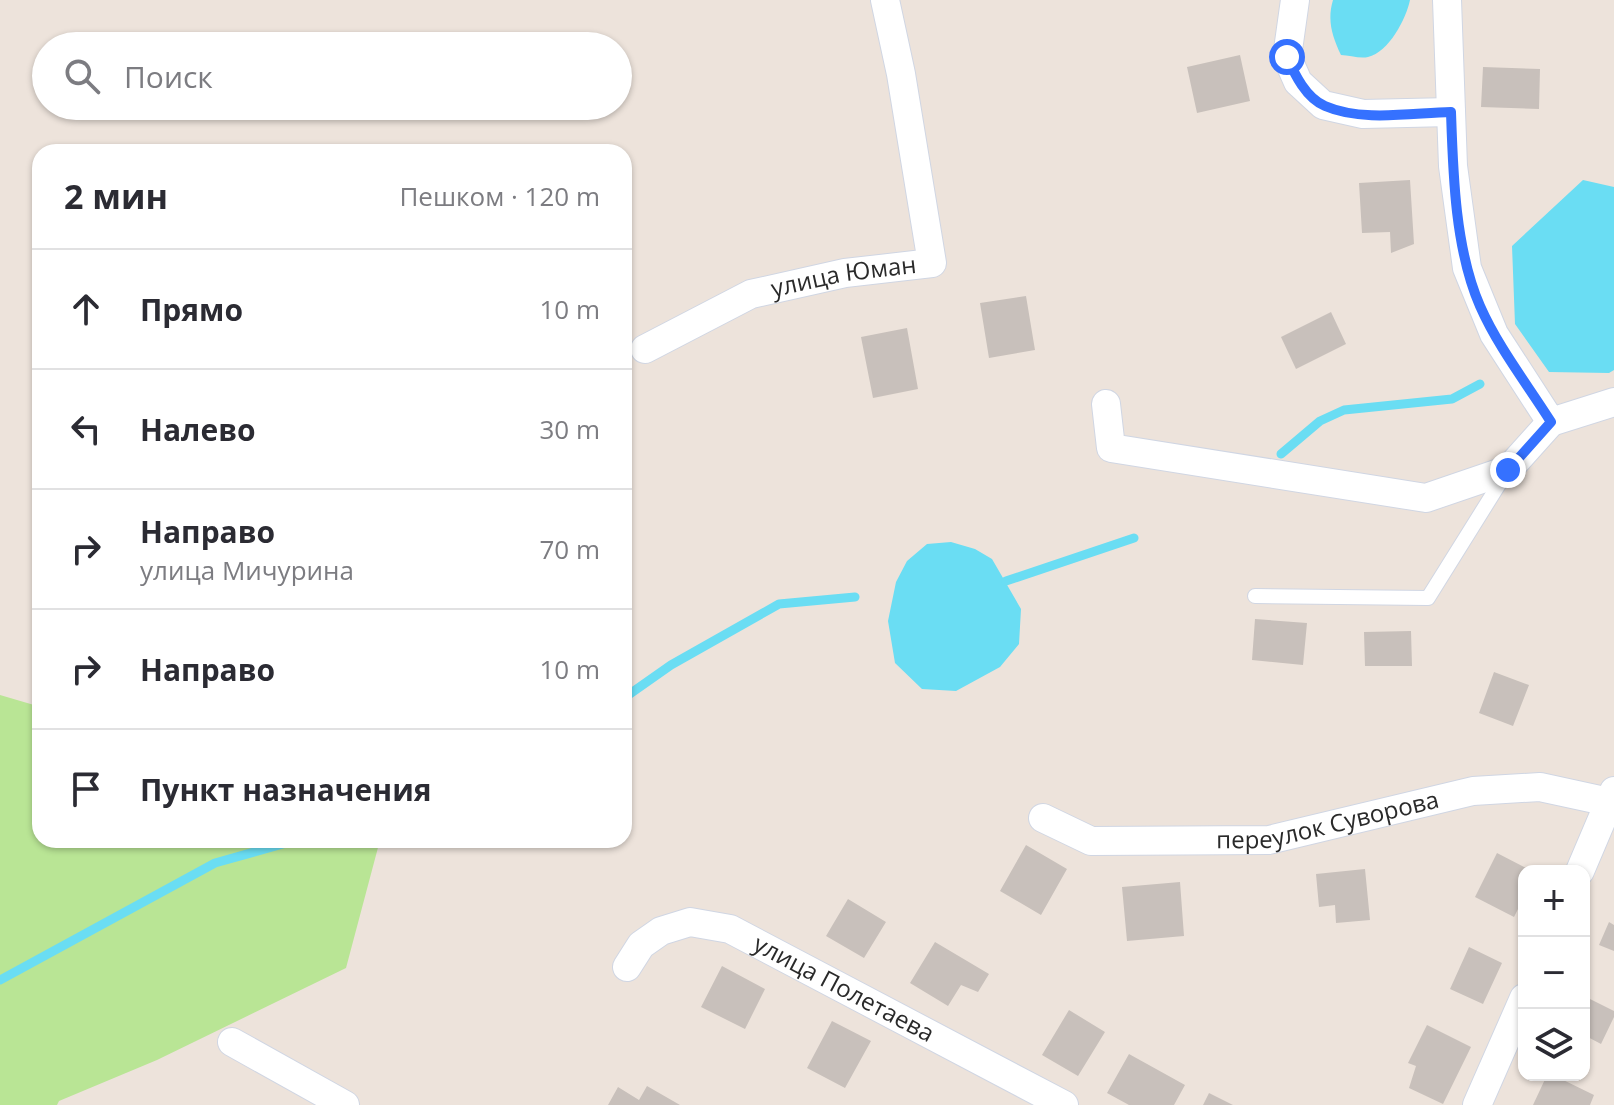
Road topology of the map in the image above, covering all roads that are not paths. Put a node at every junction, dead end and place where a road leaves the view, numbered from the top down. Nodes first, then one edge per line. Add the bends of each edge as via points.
1 (885, 0) edge
2 (1295, 0) edge
3 (1447, 0) edge
4 (1451, 112) junction
5 (645, 349) dead end
6 (1614, 402) edge
7 (1106, 404) dead end
8 (1551, 422) junction
9 (1508, 470) junction
10 (1255, 596) dead end
11 (1613, 799) edge
12 (1043, 818) dead end
13 (1583, 865) edge
14 (627, 967) dead end
15 (1519, 1009) edge
16 (232, 1042) dead end
17 (345, 1105) edge
18 (1064, 1105) edge
19 (1477, 1105) edge

1 - 5 street, улица Юман via 932,263 845,273 751,294
2 - 4 street via 1287,57 1298,82 1323,105 1363,114
3 - 4 street
4 - 8 street via 1467,268 1494,334
6 - 8 street
7 - 9 street via 1111,448 1426,498
8 - 9 street
9 - 10 lane via 1428,598
11 - 12 street, переулок Суворова via 1540,787 1473,791 1269,840 1091,841
11 - 13 street
14 - 18 street, улица Полетаева via 641,945 661,931 690,922 730,929
15 - 19 street
16 - 17 street

